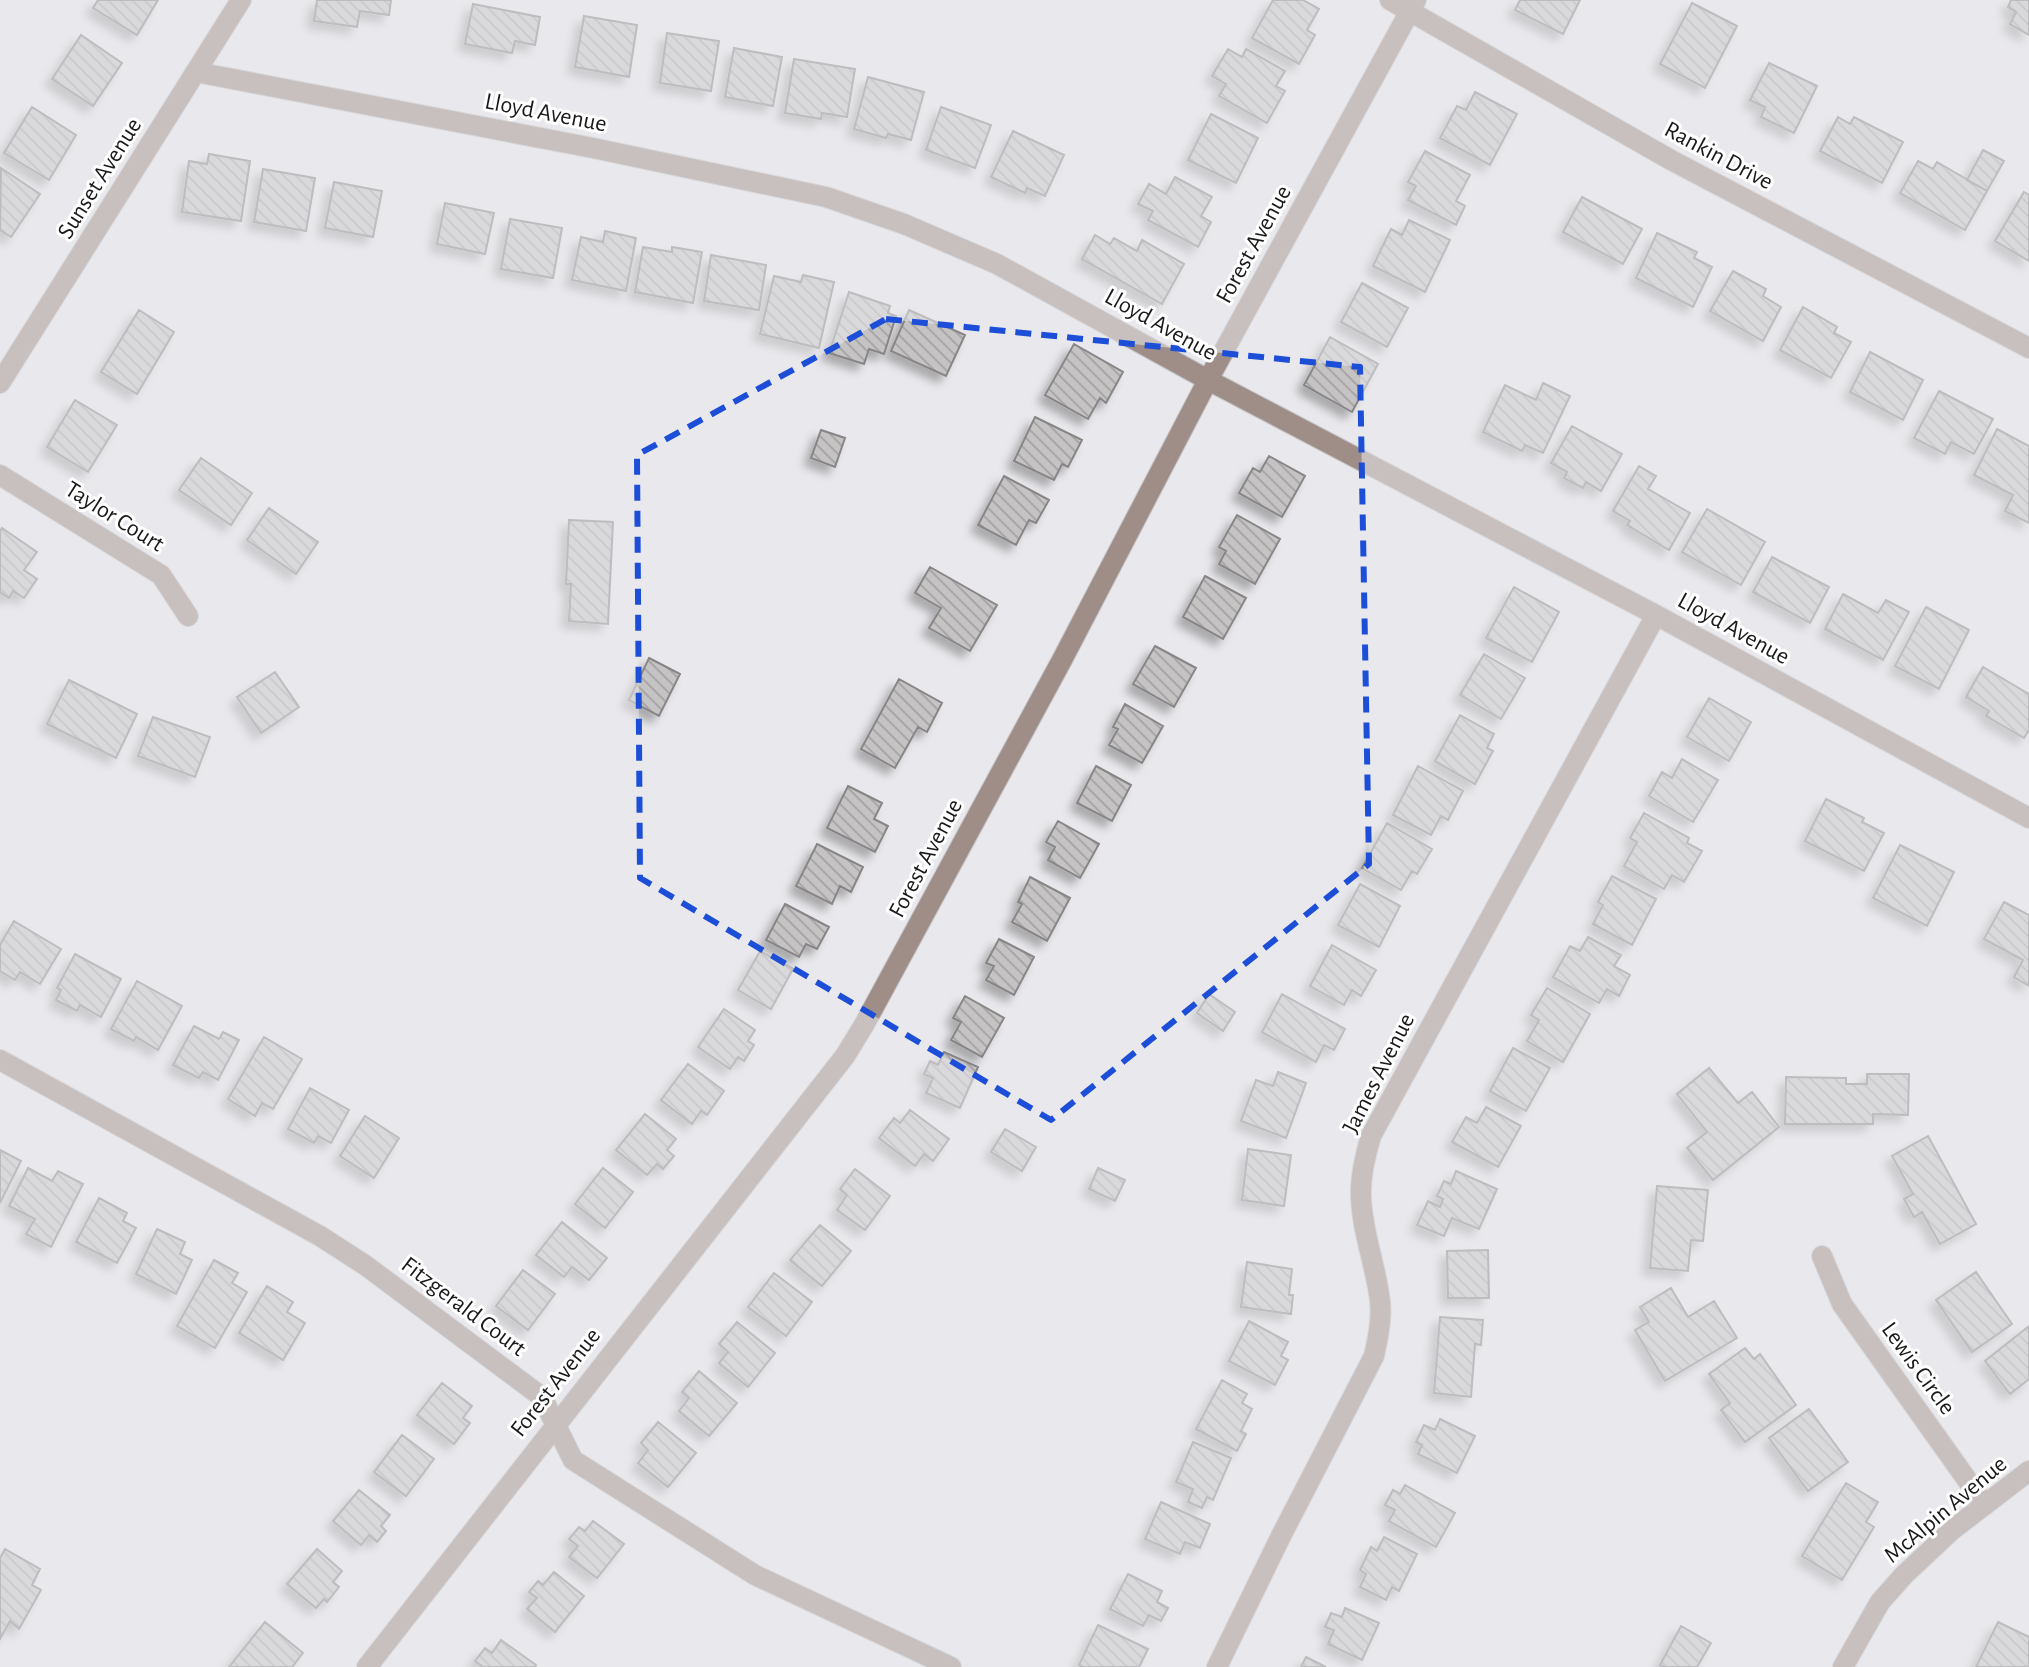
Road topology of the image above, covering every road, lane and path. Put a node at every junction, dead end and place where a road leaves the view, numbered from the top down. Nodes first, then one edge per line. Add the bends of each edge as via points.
1 (241, 0) edge
2 (1390, 0) edge
3 (1413, 6) edge
4 (196, 72) junction
5 (2029, 348) edge
6 (1208, 380) junction
7 (0, 383) edge
8 (0, 475) edge
9 (1656, 615) junction
10 (188, 616) dead end
11 (2029, 818) edge
12 (0, 1060) edge
13 (1822, 1256) dead end
14 (556, 1424) junction
15 (2029, 1471) edge
16 (1985, 1505) junction
17 (367, 1667) edge
18 (951, 1667) edge
19 (1217, 1667) edge
20 (1843, 1667) edge

1 - 4 street, Sunset Avenue
2 - 3 street, Rankin Drive
3 - 5 street, Rankin Drive via 1671,160
3 - 6 street, Forest Avenue
4 - 6 street, Lloyd Avenue via 826,197 997,264
4 - 7 street, Sunset Avenue
6 - 9 street, Lloyd Avenue
6 - 14 street, Forest Avenue via 845,1056
8 - 10 street, Taylor Court via 161,575
9 - 11 street, Lloyd Avenue
9 - 19 street, James Avenue via 1371,1136 1361,1196 1381,1304 1374,1356
12 - 14 street, Fitzgerald Court via 365,1265 542,1397
13 - 16 street, Lewis Circle via 1842,1304
14 - 17 street, Forest Avenue
14 - 18 street, Fitzgerald Court via 573,1460 755,1575
15 - 16 street, McAlpin Avenue
16 - 20 street, McAlpin Avenue via 1952,1530 1880,1602

